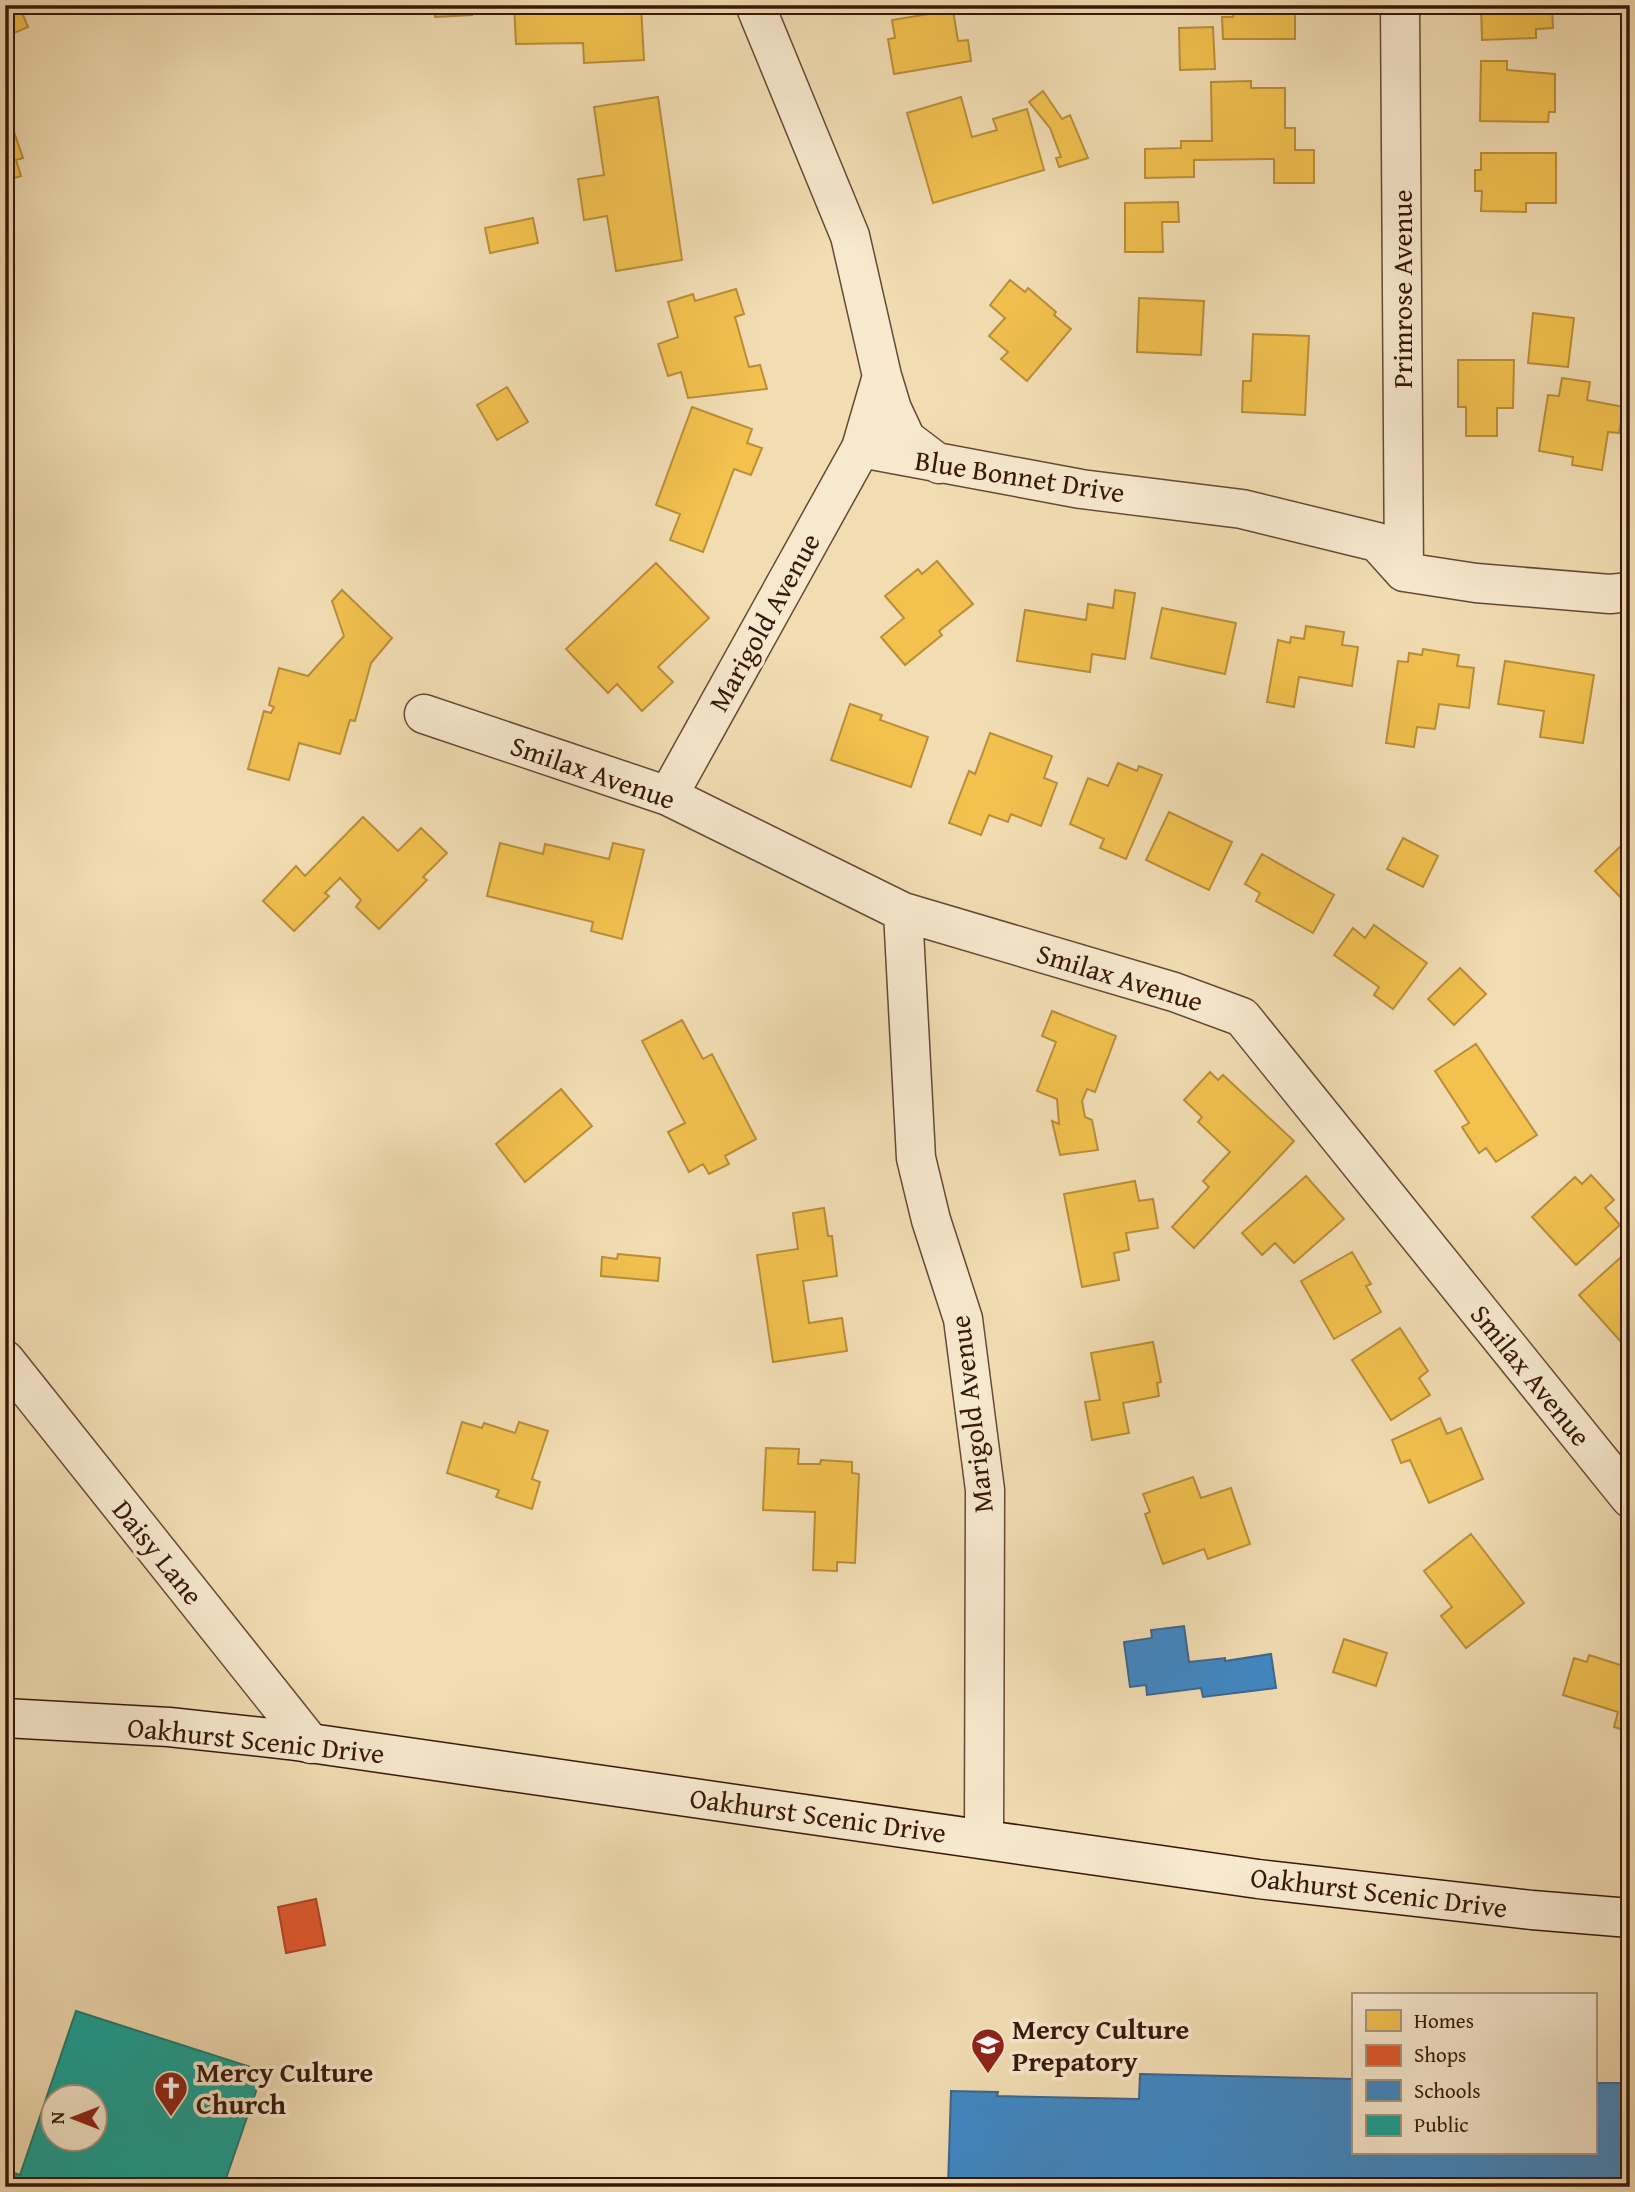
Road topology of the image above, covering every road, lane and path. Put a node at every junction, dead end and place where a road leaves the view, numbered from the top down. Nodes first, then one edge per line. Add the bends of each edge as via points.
1 (755, 5) edge
2 (1400, 5) edge
3 (882, 376) junction
4 (861, 448) junction
5 (939, 464) junction
6 (1404, 572) junction
7 (1630, 592) edge
8 (424, 714) dead end
9 (668, 796) junction
10 (903, 912) junction
11 (5, 1360) edge
12 (1630, 1498) edge
13 (5, 1718) edge
14 (311, 1744) junction
15 (984, 1839) junction
16 (1630, 1918) edge

1 - 3 street via 850,236
2 - 6 street, Primrose Avenue
3 - 4 street
3 - 5 street via 906,439
4 - 5 street, Blue Bonnet Drive
4 - 9 street, Marigold Avenue
5 - 6 street, Blue Bonnet Drive via 1081,489 1242,509 1377,542
6 - 7 street via 1476,583
8 - 9 street, Smilax Avenue
9 - 10 street, Smilax Avenue
10 - 12 street, Smilax Avenue via 1174,992 1242,1017
10 - 15 street, Marigold Avenue via 916,1158 963,1319 985,1490
11 - 14 street, Daisy Lane
13 - 14 street, Oakhurst Scenic Drive via 169,1727
14 - 15 street, Oakhurst Scenic Drive
15 - 16 street, Oakhurst Scenic Drive via 1258,1879

